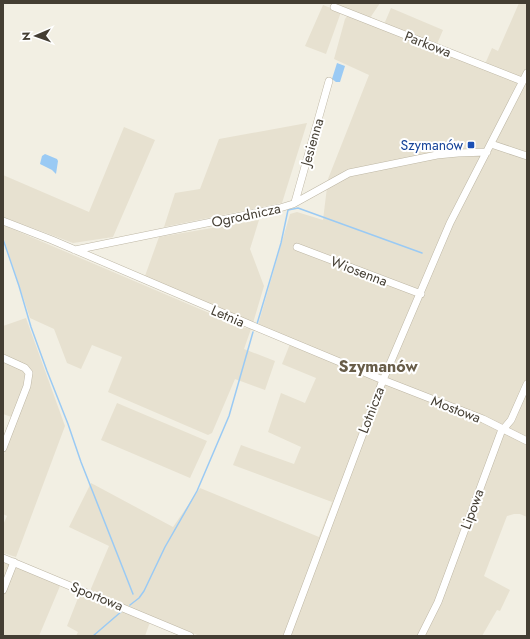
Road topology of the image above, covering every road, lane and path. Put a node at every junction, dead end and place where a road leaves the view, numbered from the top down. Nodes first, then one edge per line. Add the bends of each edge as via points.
1 (334, 7) dead end
2 (527, 73) edge
3 (329, 81) dead end
4 (522, 81) junction
5 (489, 147) junction
6 (527, 156) edge
7 (295, 202) junction
8 (3, 222) edge
9 (297, 247) dead end
10 (75, 250) junction
11 (421, 294) junction
12 (3, 358) edge
13 (383, 380) junction
14 (527, 384) edge
15 (504, 428) junction
16 (527, 441) edge
17 (3, 448) edge
18 (3, 558) edge
19 (14, 562) junction
20 (3, 590) edge
21 (190, 636) edge
22 (288, 636) edge
23 (421, 636) edge

1 - 4 street, Parkowa
2 - 4 street
3 - 7 street, Jesienna
4 - 5 street, Lotnicza
5 - 6 street, Ogrodnicza
5 - 7 street, Ogrodnicza via 349,173
5 - 11 street, Lotnicza via 450,223
7 - 10 street, Ogrodnicza
8 - 10 street
9 - 11 street, Wiosenna
10 - 13 street, Letnia
11 - 13 street, Lotnicza
12 - 17 street via 25,368 29,373
13 - 15 street, Mostowa
13 - 22 street, Lotnicza
14 - 15 street, Lipowa via 511,420
15 - 16 street, Mostowa
15 - 23 street, Lipowa via 438,602
18 - 19 street, Sportowa
19 - 20 street
19 - 21 street, Sportowa

